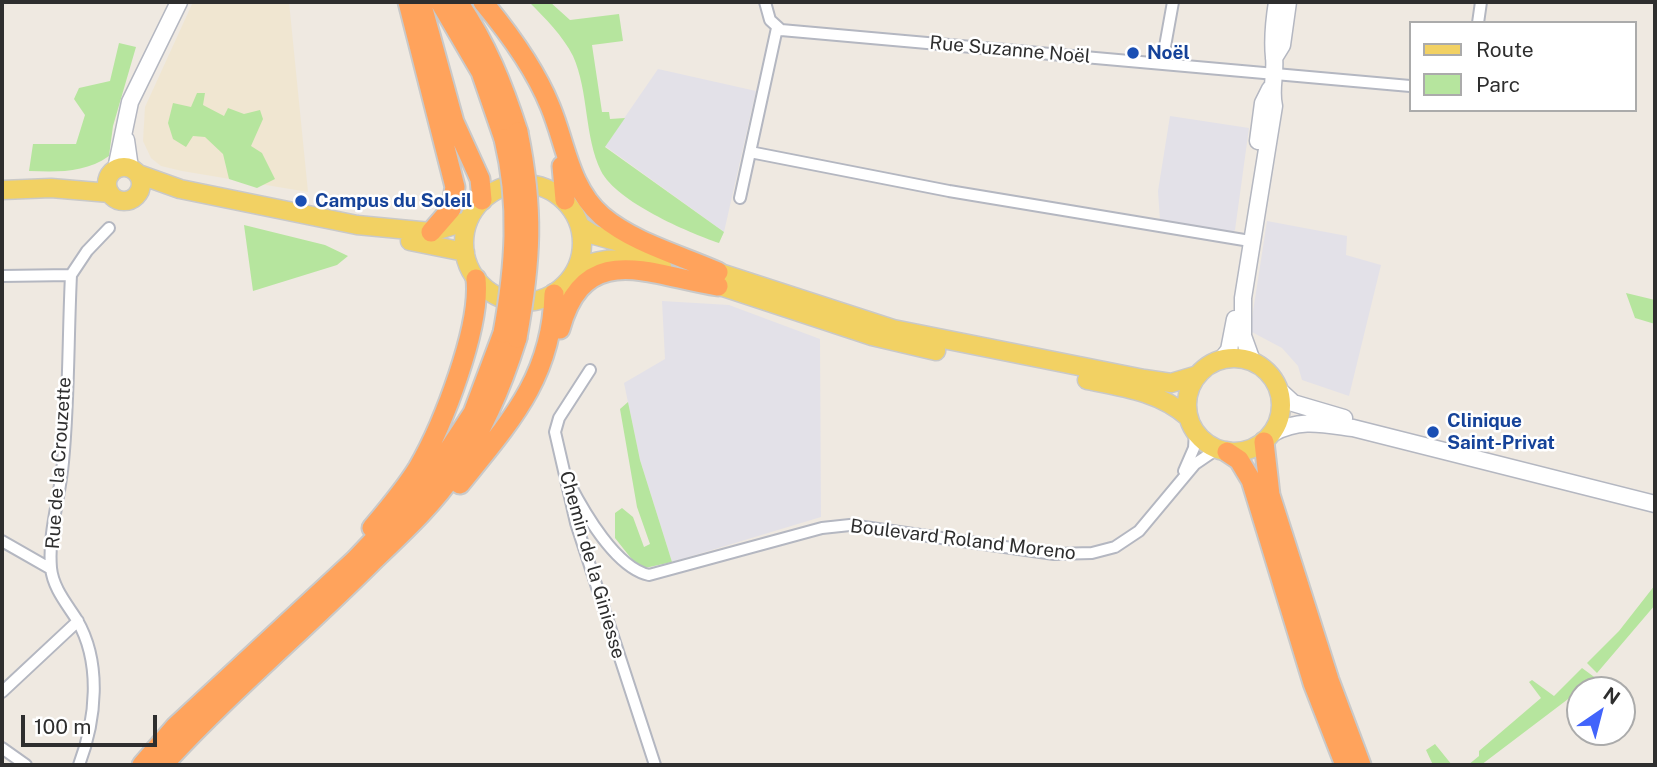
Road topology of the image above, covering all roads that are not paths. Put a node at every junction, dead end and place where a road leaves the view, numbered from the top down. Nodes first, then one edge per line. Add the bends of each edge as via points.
1 (179, 2) edge
2 (408, 2) edge
3 (421, 2) edge
4 (440, 2) edge
5 (458, 2) edge
6 (484, 2) edge
7 (765, 2) edge
8 (1173, 2) edge
9 (1277, 2) edge
10 (1288, 2) edge
11 (1481, 2) edge
12 (1478, 21) edge
13 (777, 28) junction
14 (523, 60) junction
15 (1162, 63) junction
16 (1272, 74) junction
17 (1408, 86) edge
18 (511, 136) junction
19 (750, 152) junction
20 (121, 176) junction
21 (180, 189) junction
22 (2, 190) edge
23 (138, 193) junction
24 (740, 198) dead end
25 (482, 200) junction
26 (565, 200) junction
27 (292, 212) junction
28 (468, 221) junction
29 (580, 226) junction
30 (108, 228) dead end
31 (430, 232) junction
32 (1250, 242) junction
33 (465, 251) junction
34 (577, 268) junction
35 (71, 275) junction
36 (2, 276) edge
37 (476, 279) junction
38 (718, 279) junction
39 (554, 294) junction
40 (1243, 298) junction
41 (1222, 359) junction
42 (1252, 361) junction
43 (590, 370) dead end
44 (1198, 375) junction
45 (531, 388) junction
46 (1280, 391) junction
47 (1192, 424) junction
48 (1268, 438) junction
49 (1222, 451) junction
50 (569, 483) junction
51 (1174, 489) junction
52 (1655, 496) edge
53 (1655, 504) edge
54 (2, 541) edge
55 (51, 569) junction
56 (307, 615) junction
57 (78, 621) junction
58 (247, 660) junction
59 (2, 692) edge
60 (2, 748) edge
61 (26, 765) edge
62 (79, 765) edge
63 (127, 765) edge
64 (142, 765) edge
65 (163, 765) edge
66 (654, 765) edge
67 (1345, 765) edge
68 (1361, 765) edge

1 - 20 main road via 137,84 124,130
2 - 31 highway via 455,187 451,209
3 - 25 highway via 454,122 480,179
4 - 18 highway
5 - 18 highway via 497,72
6 - 14 highway
7 - 13 street
8 - 15 street
9 - 16 main road
10 - 16 main road
11 - 12 street
13 - 15 street, Rue Suzanne Noël
13 - 19 street
14 - 26 highway via 555,136
14 - 38 highway via 550,104 573,177 589,202 614,225
15 - 16 street, Rue Suzanne Noël
16 - 17 street, Rue Suzanne Noël
16 - 32 main road via 1263,103 1246,228
18 - 56 highway, bridge via 527,180 531,231 528,274 495,401 453,475 421,513
19 - 24 street
19 - 32 street via 962,194
20 - 21 main road
20 - 22 main road via 51,188
20 - 23 main road via 141,185
20 - 23 main road via 124,201
21 - 23 main road
21 - 27 main road
25 - 26 main road via 503,187 521,184 543,187
25 - 28 main road
26 - 29 main road
27 - 31 main road via 357,225
27 - 33 main road via 358,234
28 - 31 main road
28 - 33 main road
29 - 34 main road via 583,250
29 - 38 main road
30 - 35 street
32 - 40 main road
33 - 37 main road
34 - 38 main road via 625,258
34 - 39 main road
35 - 36 street
35 - 55 street, Rue de la Crouzette via 63,464 52,526
37 - 39 main road via 496,296 515,302 533,302
37 - 56 highway via 476,307 468,340 419,467 386,512 318,584
38 - 44 main road via 920,336 1144,379 1181,382
38 - 45 highway via 622,268 596,275 574,292 545,371
38 - 47 main road via 904,345 1145,393 1171,403
39 - 45 highway via 552,334
40 - 41 main road via 1237,304 1229,350
40 - 42 main road via 1243,336
41 - 42 main road
41 - 44 main road
42 - 46 main road via 1272,376
43 - 50 street, Chemin de la Giniesse via 555,432
44 - 47 main road via 1188,396
45 - 56 highway via 478,462 417,534 339,605
46 - 48 main road via 1281,416
46 - 52 main road via 1293,403 1324,413
47 - 49 main road
47 - 51 street, Boulevard Roland Moreno via 1191,458
48 - 49 main road via 1247,451
48 - 53 main road via 1286,426 1309,422 1353,428
48 - 68 highway via 1270,495
49 - 51 street, Boulevard Roland Moreno via 1195,464
49 - 67 highway via 1239,460 1251,480 1313,682
50 - 51 street, Boulevard Roland Moreno via 584,512 625,563 649,575 822,528 850,525 1054,554 1091,554 1115,547 1139,531
50 - 66 street, Chemin de la Giniesse via 576,523
54 - 55 street
55 - 57 street, Rue de la Crouzette via 55,585
56 - 58 highway
56 - 65 highway
57 - 59 street
57 - 62 street, Rue de la Crouzette via 88,642 93,687 92,716
58 - 63 highway via 211,686
58 - 64 highway via 174,727
60 - 61 street

